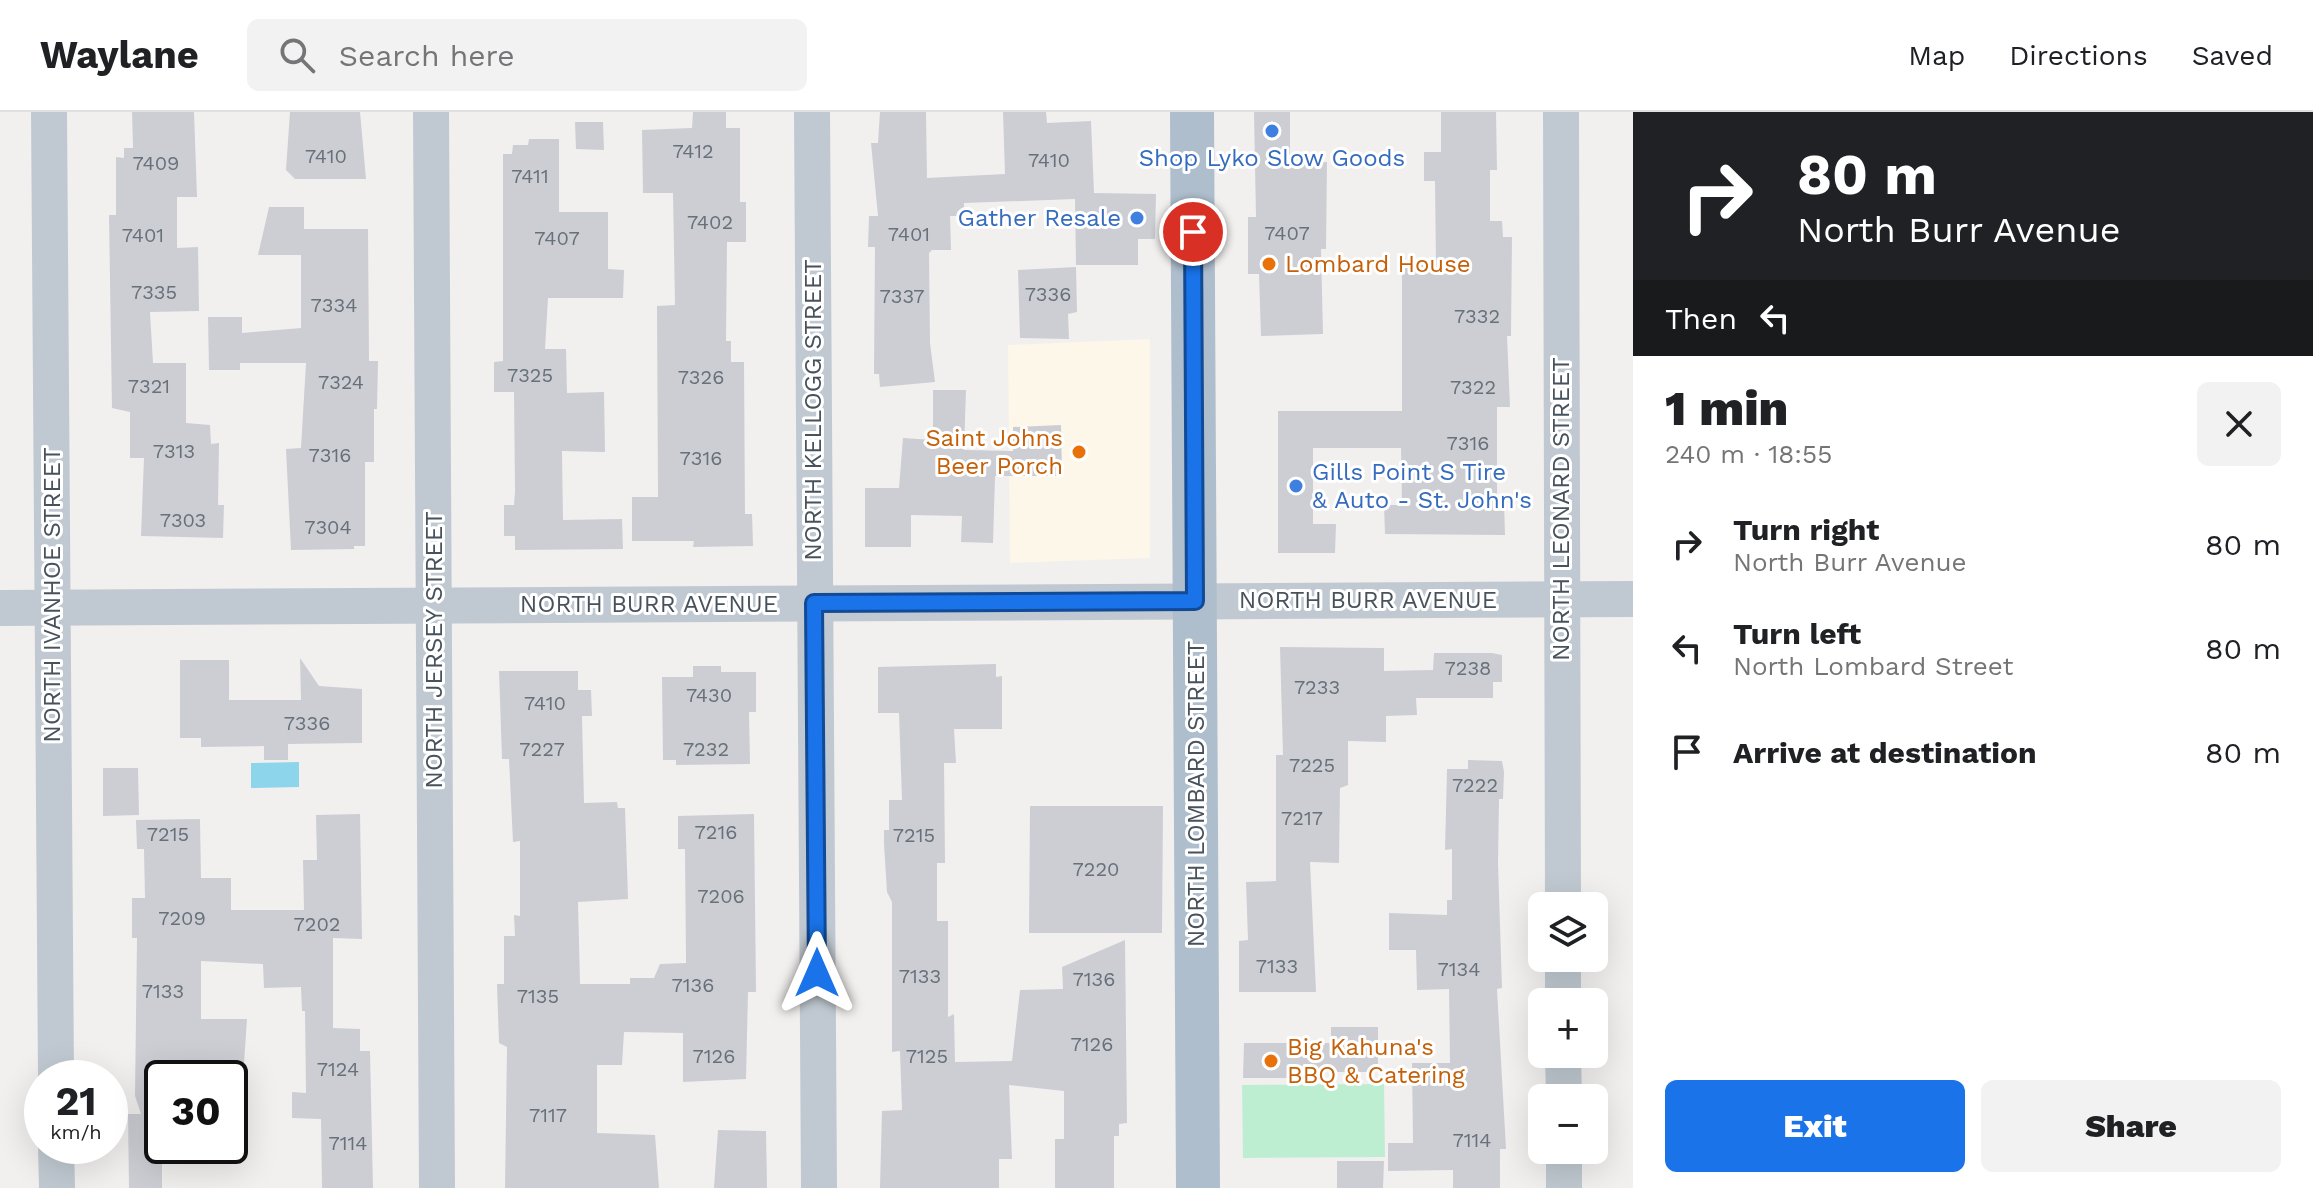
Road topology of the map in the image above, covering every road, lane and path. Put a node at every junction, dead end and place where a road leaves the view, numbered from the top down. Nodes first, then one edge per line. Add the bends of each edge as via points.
1 (49, 112) edge
2 (431, 112) edge
3 (812, 112) edge
4 (1192, 112) edge
5 (1561, 112) edge
6 (1561, 599) junction
7 (1633, 599) edge
8 (1195, 601) junction
9 (814, 603) junction
10 (435, 605) junction
11 (52, 607) junction
12 (0, 608) edge
13 (1563, 892) edge
14 (56, 1060) edge
15 (56, 1164) edge
16 (1564, 1164) edge
17 (57, 1188) edge
18 (437, 1188) edge
19 (819, 1188) edge
20 (1198, 1188) edge
21 (1564, 1188) edge

1 - 11 street, NORTH IVANHOE STREET
2 - 10 street, NORTH JERSEY STREET
3 - 9 street, NORTH KELLOGG STREET
4 - 8 main road, NORTH LOMBARD STREET
5 - 6 street, NORTH LEONARD STREET
6 - 7 street, NORTH BURR AVENUE
6 - 8 street, NORTH BURR AVENUE
6 - 13 street, NORTH LEONARD STREET
8 - 9 street, NORTH BURR AVENUE
8 - 20 main road, NORTH LOMBARD STREET
9 - 10 street, NORTH BURR AVENUE
9 - 19 street, NORTH KELLOGG STREET
10 - 11 street, NORTH BURR AVENUE
10 - 18 street, NORTH JERSEY STREET
11 - 12 street, NORTH BURR AVENUE
11 - 14 street, NORTH IVANHOE STREET
15 - 17 street
16 - 21 street

